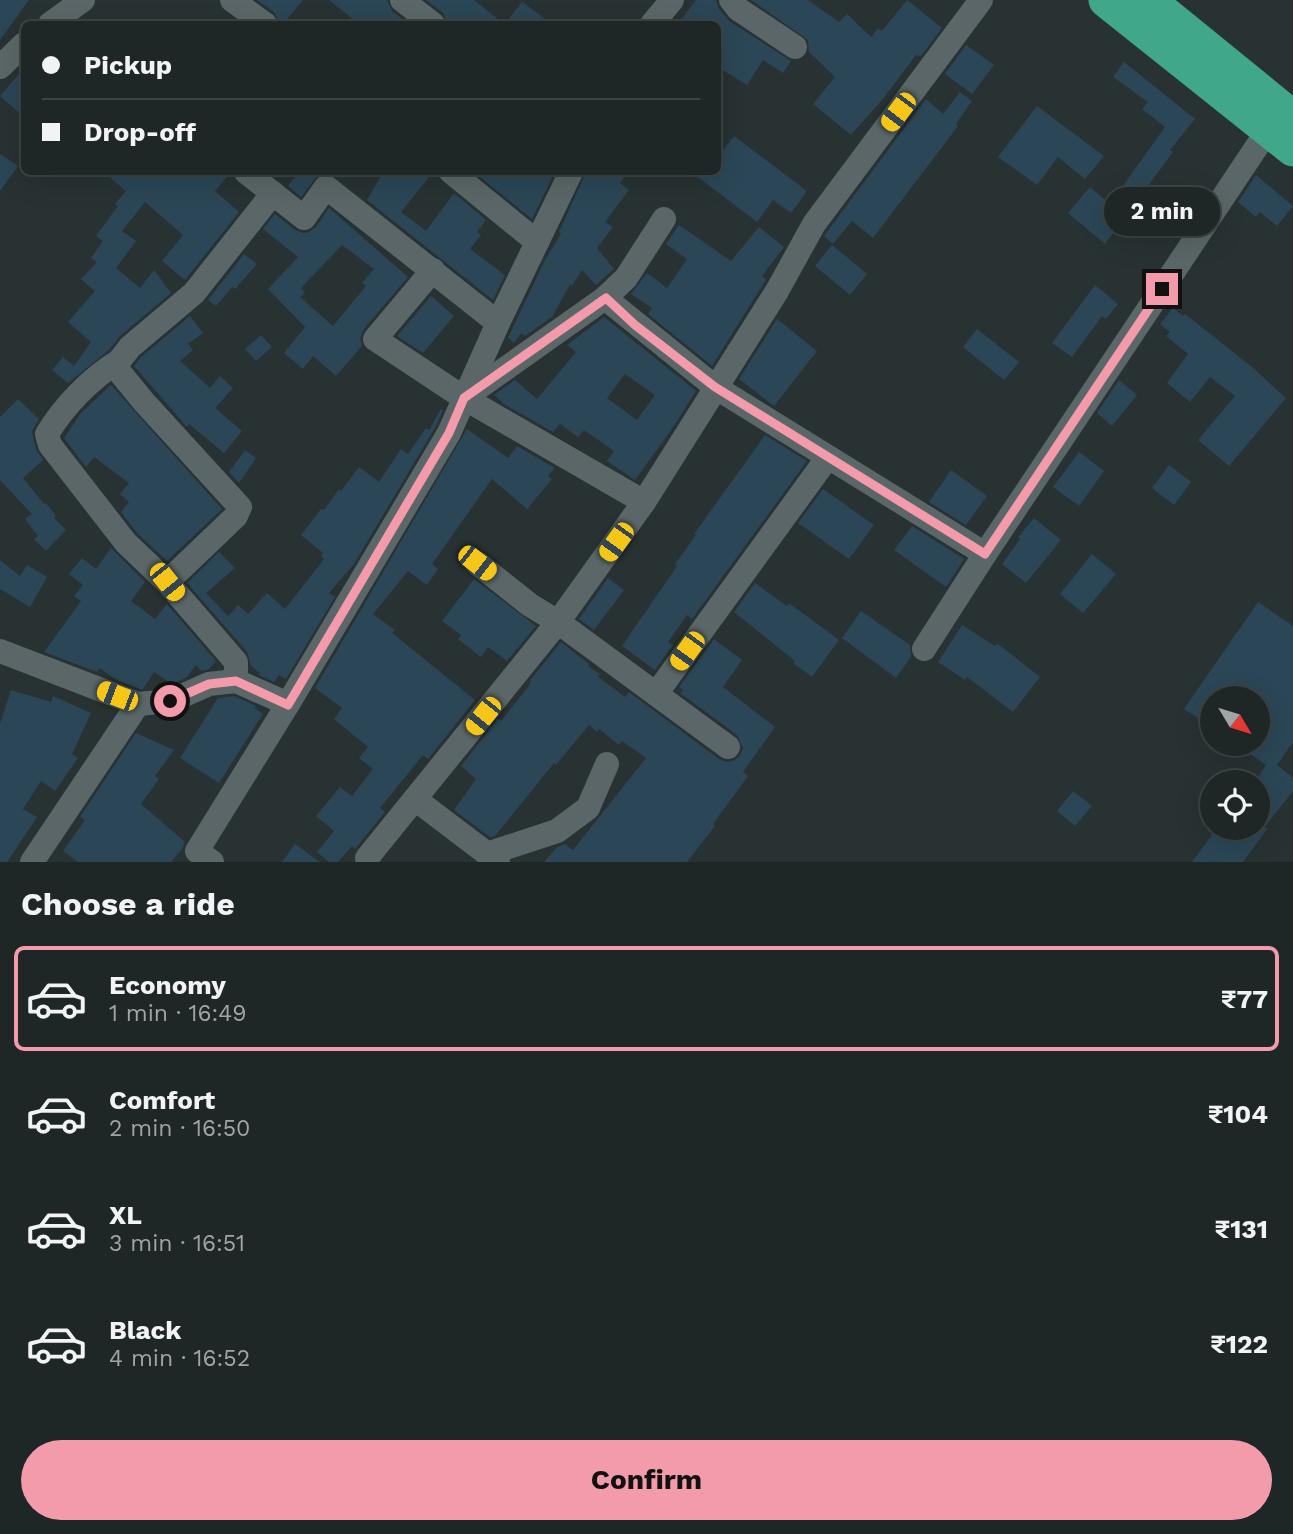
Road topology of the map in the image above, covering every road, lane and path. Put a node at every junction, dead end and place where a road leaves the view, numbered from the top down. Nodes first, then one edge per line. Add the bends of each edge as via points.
1 (83, 0) edge
2 (232, 0) edge
3 (402, 0) edge
4 (672, 0) edge
5 (731, 0) edge
6 (981, 0) edge
7 (1106, 0) edge
8 (1148, 0) edge
9 (58, 21) edge
10 (261, 21) edge
11 (429, 21) edge
12 (654, 21) edge
13 (21, 47) edge
14 (795, 47) dead end
15 (0, 67) edge
16 (1285, 132) edge
17 (455, 175) edge
18 (569, 175) edge
19 (262, 180) edge
20 (664, 219) dead end
21 (537, 243) junction
22 (433, 270) junction
23 (606, 298) junction
24 (498, 323) junction
25 (119, 361) junction
26 (715, 387) junction
27 (464, 398) junction
28 (828, 457) junction
29 (645, 502) junction
30 (985, 554) junction
31 (477, 563) dead end
32 (167, 582) junction
33 (558, 622) junction
34 (924, 649) dead end
35 (0, 651) edge
36 (236, 681) junction
37 (656, 694) junction
38 (138, 704) junction
39 (288, 705) junction
40 (728, 747) dead end
41 (607, 764) dead end
42 (415, 799) junction
43 (199, 858) edge
44 (367, 858) dead end
45 (492, 858) edge
46 (32, 862) edge

1 - 9 street
2 - 10 street
3 - 11 street
4 - 12 street
5 - 14 street
6 - 26 street via 814,224 777,292
7 - 16 highway
8 - 16 highway
13 - 15 street
16 - 30 street
17 - 21 street
18 - 21 street
19 - 22 street via 304,218 326,187
19 - 25 street via 194,293
20 - 23 street via 626,278
21 - 24 street
22 - 24 street
22 - 27 street via 375,339
23 - 26 street
23 - 27 street
24 - 27 street
25 - 32 street via 94,380 47,433 50,445 112,526
25 - 32 street via 117,369 137,394 240,507
26 - 28 street
26 - 29 street
27 - 29 street
27 - 39 street via 449,433
28 - 30 street
28 - 37 street
29 - 33 street
30 - 34 street
31 - 33 street
32 - 36 street via 236,662
33 - 37 street
33 - 42 street
35 - 38 street
36 - 38 street via 209,684 170,701
36 - 39 street
37 - 40 street
38 - 46 street
39 - 43 street
41 - 45 street via 588,808 557,831
42 - 44 street
42 - 45 street

